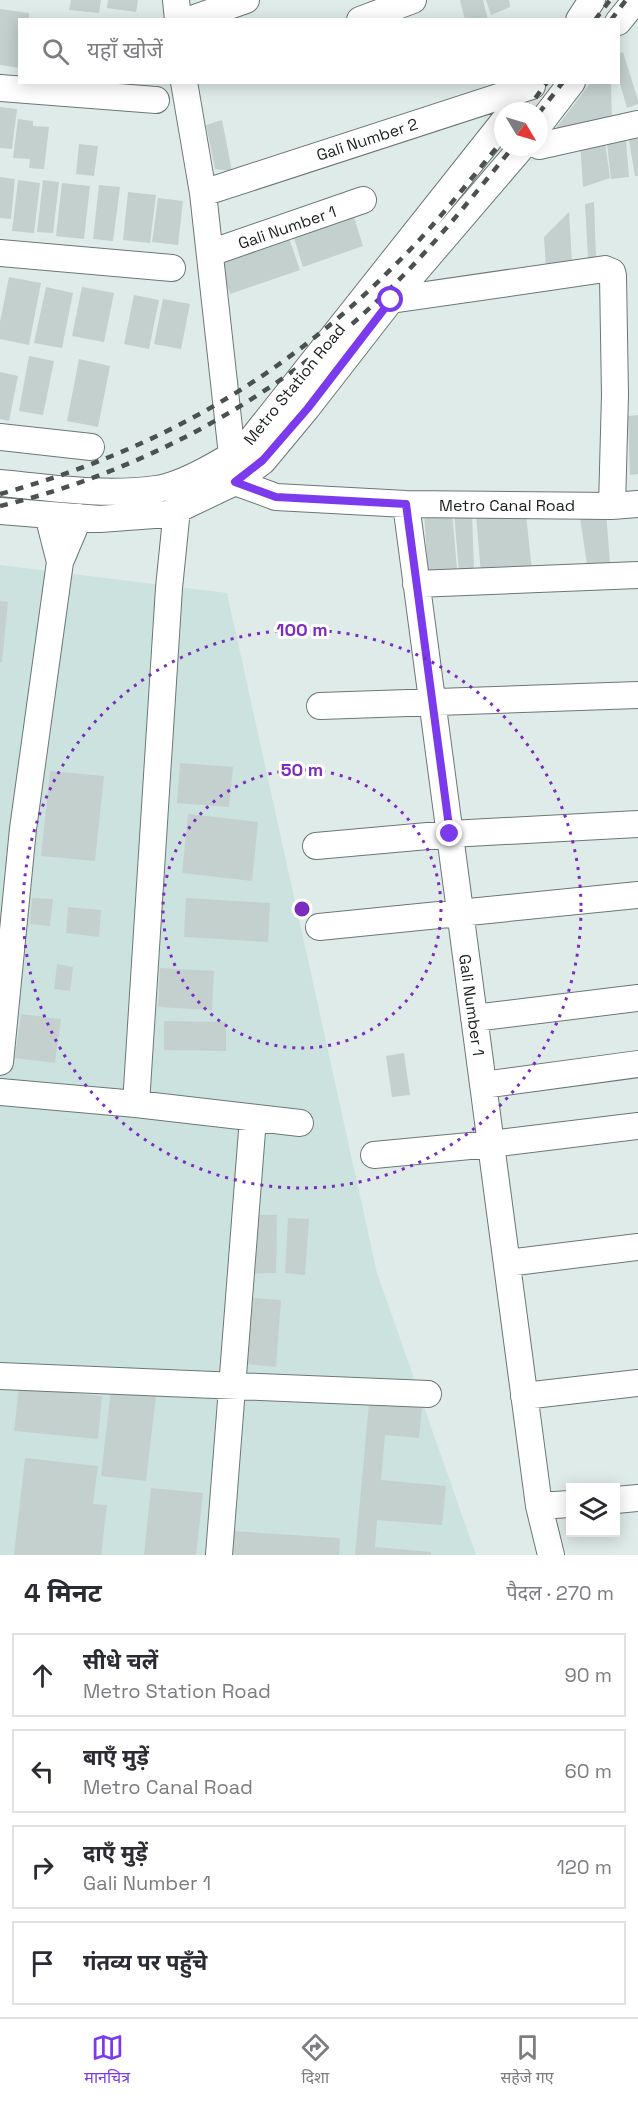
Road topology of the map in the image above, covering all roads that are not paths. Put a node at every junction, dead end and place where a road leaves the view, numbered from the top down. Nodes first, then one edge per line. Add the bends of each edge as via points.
1 (176, 0) edge
2 (246, 0) edge
3 (413, 0) edge
4 (592, 0) edge
5 (636, 0) edge
6 (178, 18) edge
7 (195, 18) edge
8 (365, 18) edge
9 (580, 18) edge
10 (620, 20) edge
11 (185, 84) edge
12 (533, 84) edge
13 (570, 84) edge
14 (0, 88) edge
15 (156, 100) dead end
16 (519, 102) edge
17 (548, 113) edge
18 (638, 124) edge
19 (494, 133) edge
20 (548, 144) edge
21 (521, 156) edge
22 (203, 192) junction
23 (363, 201) dead end
24 (210, 253) junction
25 (0, 254) edge
26 (172, 268) dead end
27 (391, 300) junction
28 (0, 437) edge
29 (91, 447) dead end
30 (232, 456) junction
31 (235, 482) junction
32 (0, 483) edge
33 (406, 504) junction
34 (638, 504) edge
35 (612, 506) junction
36 (177, 509) junction
37 (0, 510) edge
38 (48, 515) junction
39 (79, 517) junction
40 (60, 562) junction
41 (638, 575) edge
42 (416, 584) junction
43 (638, 695) edge
44 (432, 702) junction
45 (320, 706) dead end
46 (638, 824) edge
47 (450, 834) junction
48 (316, 846) dead end
49 (638, 895) edge
50 (460, 913) junction
51 (319, 927) dead end
52 (638, 998) edge
53 (474, 1018) junction
54 (0, 1062) edge
55 (638, 1064) edge
56 (483, 1085) junction
57 (0, 1092) edge
58 (136, 1104) junction
59 (253, 1118) junction
60 (300, 1123) dead end
61 (638, 1126) edge
62 (491, 1144) junction
63 (374, 1155) dead end
64 (638, 1247) edge
65 (507, 1263) junction
66 (0, 1376) edge
67 (638, 1383) edge
68 (232, 1386) junction
69 (429, 1394) dead end
70 (524, 1396) junction
71 (638, 1498) edge
72 (620, 1500) edge
73 (566, 1504) edge
74 (539, 1506) junction
75 (219, 1555) edge
76 (551, 1555) edge

1 - 6 street
2 - 7 street
3 - 8 street
4 - 9 street
5 - 10 street
11 - 22 street
12 - 16 street
12 - 22 street, Gali Number 2
13 - 17 street
14 - 15 street
18 - 20 street
19 - 30 street, Metro Station Road via 247,445
21 - 27 street, Metro Station Road
22 - 24 street
23 - 24 street, Gali Number 1
24 - 30 street
25 - 26 street
27 - 31 street, Metro Station Road via 308,408 263,460
27 - 35 street via 605,269 612,272
28 - 29 street
30 - 31 street
30 - 32 street, Metro Station Road via 159,489 96,493
31 - 33 street, Metro Canal Road via 276,497
31 - 36 street, Metro Station Road
33 - 35 street, Metro Canal Road
33 - 42 street, Gali Number 1
34 - 35 street, Metro Canal Road
36 - 39 street, Metro Station Road via 168,514
36 - 58 street
37 - 38 street, Metro Station Road
38 - 39 street, Metro Station Road
38 - 40 street
39 - 40 street
40 - 54 street via 23,829
41 - 42 street
42 - 44 street, Gali Number 1
43 - 44 street
44 - 45 street
44 - 47 street, Gali Number 1
46 - 47 street
47 - 48 street
47 - 50 street, Gali Number 1
49 - 50 street
50 - 51 street
50 - 53 street, Gali Number 1
52 - 53 street
53 - 56 street, Gali Number 1
55 - 56 street
56 - 62 street, Gali Number 1
57 - 58 street
58 - 59 street
59 - 60 street
59 - 68 street
61 - 62 street
62 - 63 street
62 - 65 street, Gali Number 1
64 - 65 street
65 - 70 street, Gali Number 1
66 - 68 street
67 - 70 street
68 - 69 street
68 - 75 street
70 - 74 street, Gali Number 1
71 - 72 street
73 - 74 street
74 - 76 street, Gali Number 1

